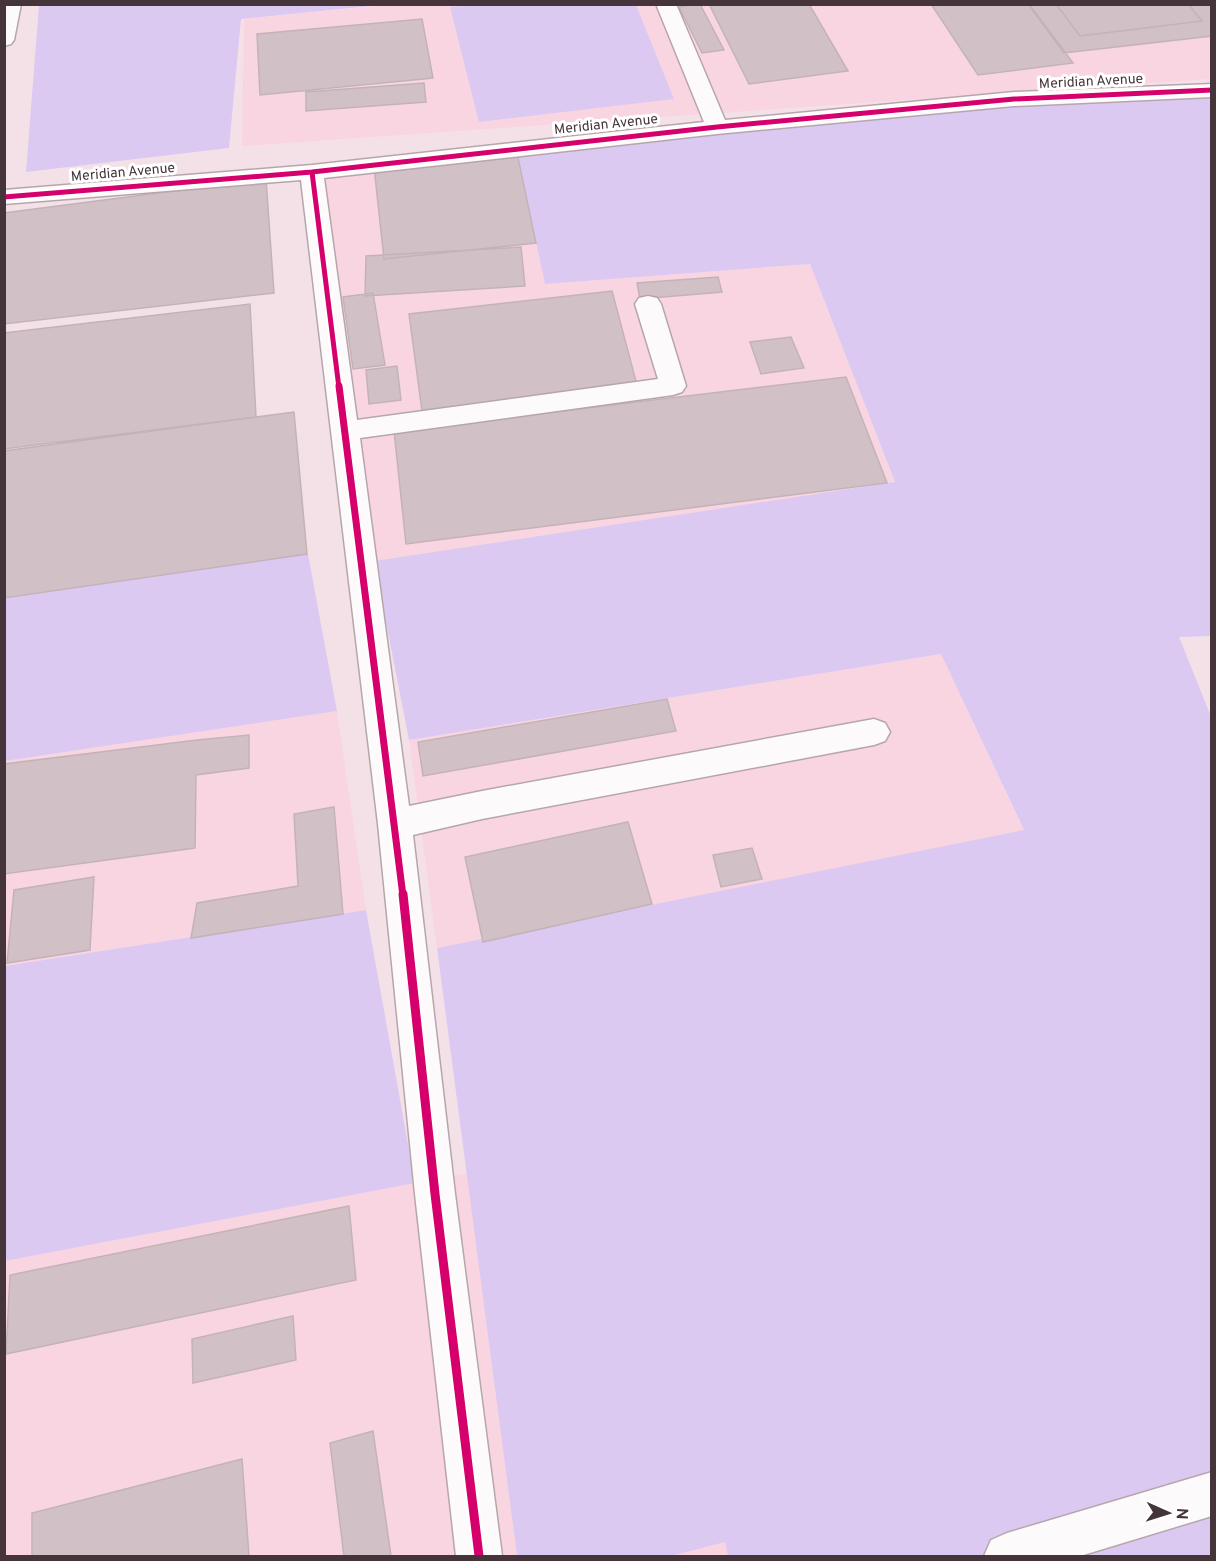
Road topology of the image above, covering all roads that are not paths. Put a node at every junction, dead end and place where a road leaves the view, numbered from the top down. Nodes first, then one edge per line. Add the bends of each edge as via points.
1 (11, 4) edge
2 (666, 4) edge
3 (4, 40) edge
4 (1212, 90) edge
5 (717, 127) junction
6 (312, 172) junction
7 (4, 197) edge
8 (648, 304) dead end
9 (344, 430) junction
10 (873, 732) dead end
11 (395, 824) junction
12 (1212, 1494) edge
13 (479, 1557) edge
14 (1007, 1557) edge

1 - 3 street
2 - 5 street
4 - 5 street, Meridian Avenue via 1014,99
5 - 6 street, Meridian Avenue
6 - 7 street, Meridian Avenue
6 - 9 street
8 - 9 street via 673,386
9 - 11 street
10 - 11 street
11 - 13 street
12 - 14 street

